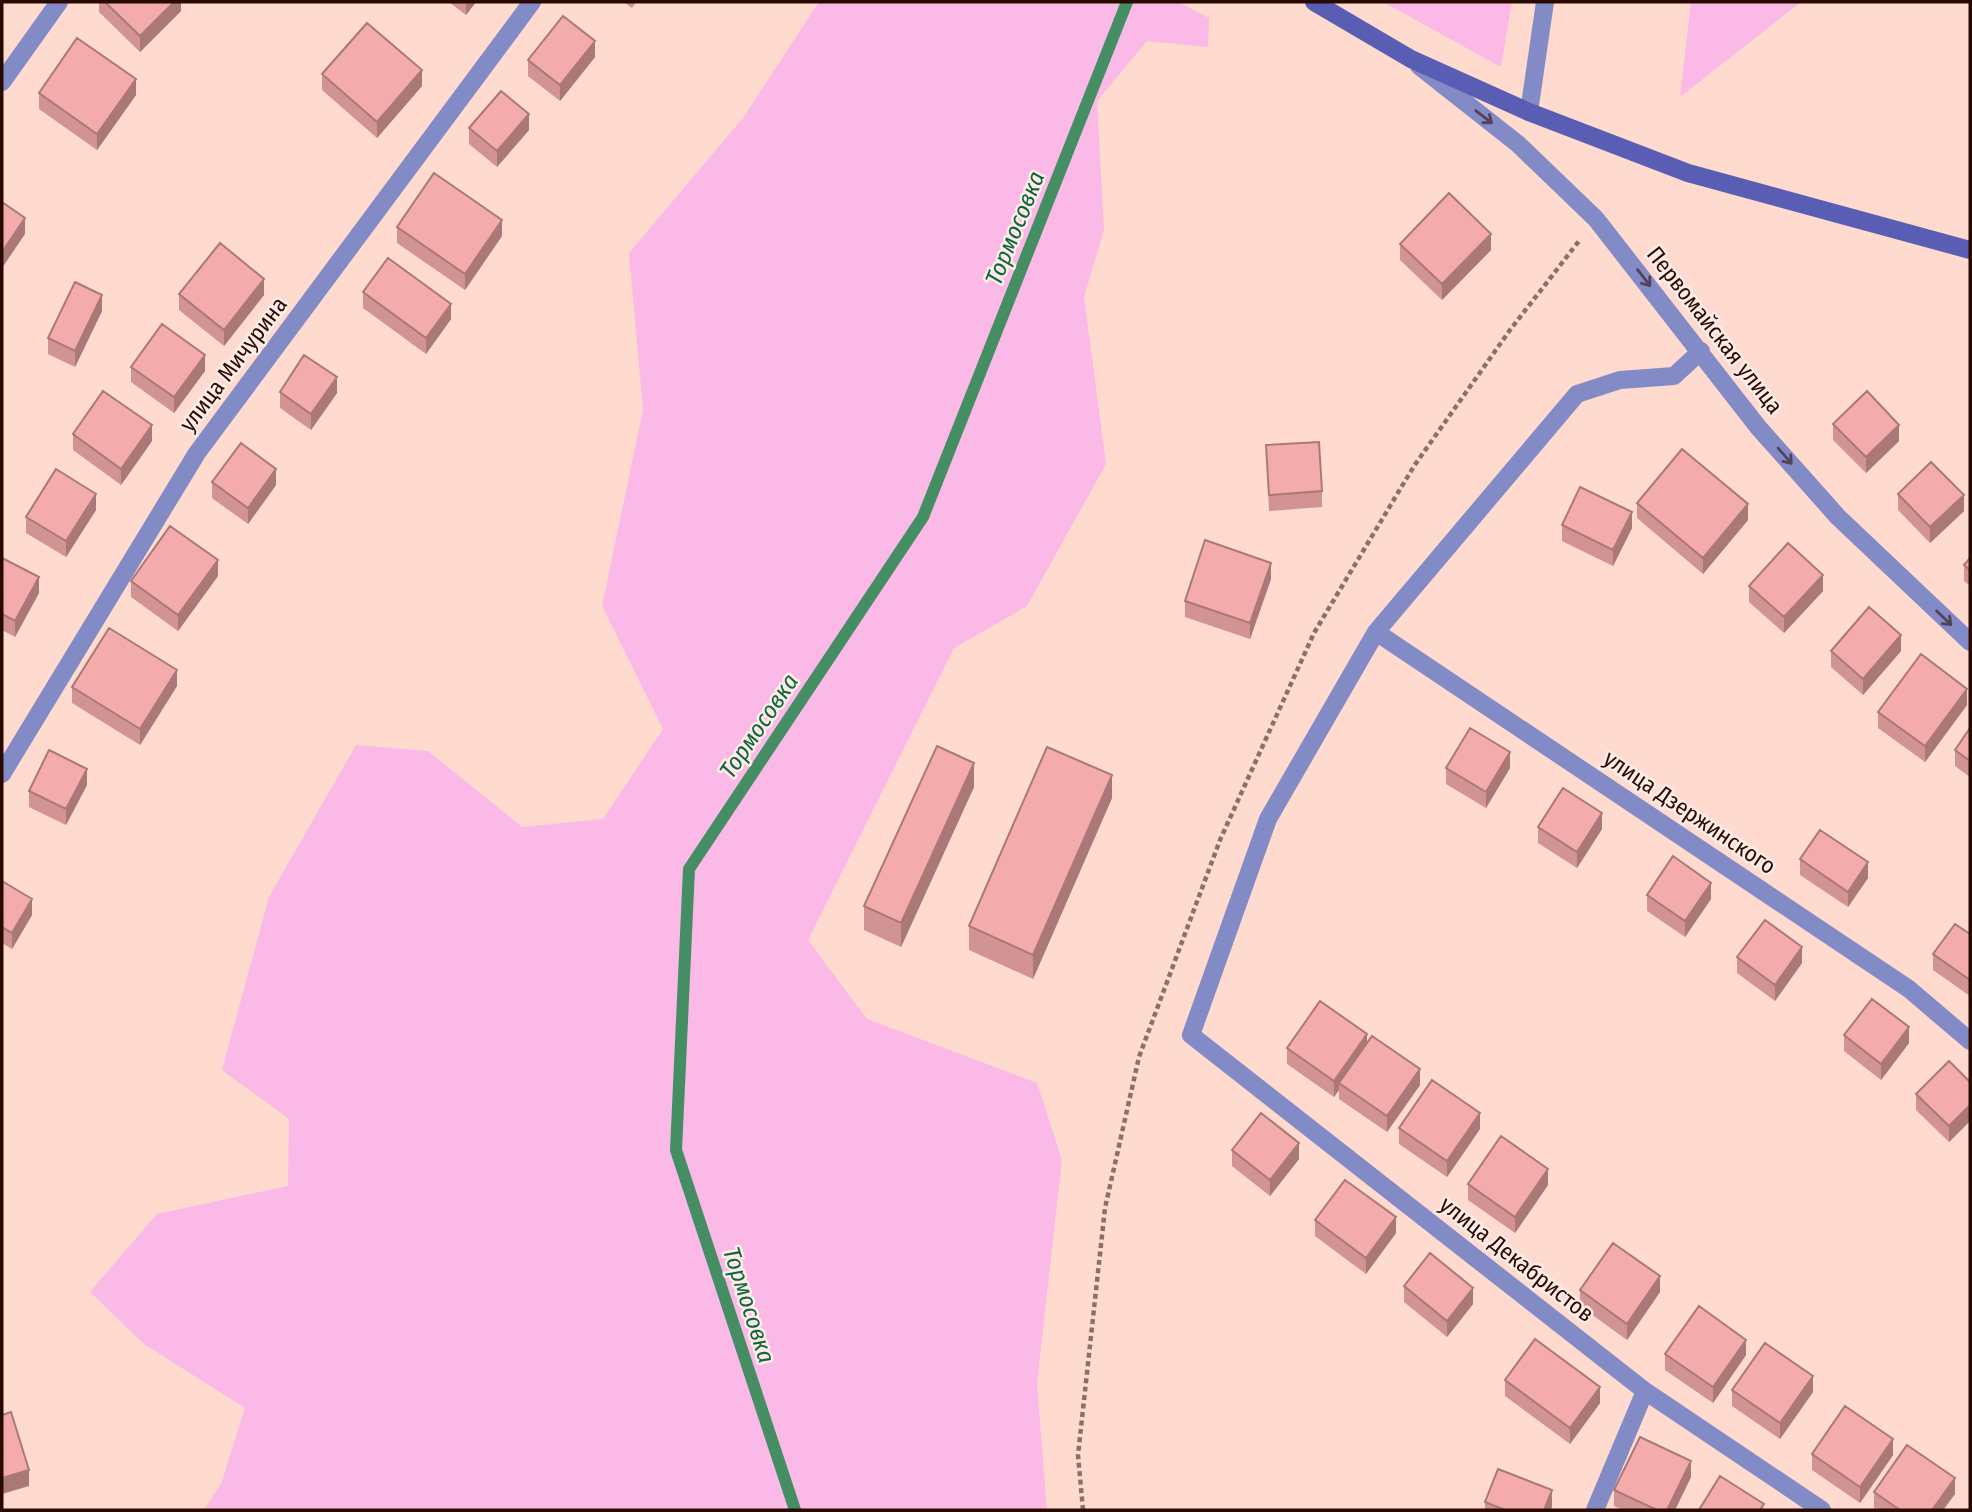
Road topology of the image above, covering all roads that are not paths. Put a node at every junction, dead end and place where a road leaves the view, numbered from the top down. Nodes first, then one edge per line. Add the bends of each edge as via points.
1 (60, 2) edge
2 (532, 2) edge
3 (1314, 2) edge
4 (1545, 2) edge
5 (1411, 59) junction
6 (2, 82) edge
7 (1529, 112) junction
8 (1970, 250) edge
9 (1701, 351) junction
10 (1376, 632) junction
11 (1970, 642) edge
12 (2, 774) edge
13 (1970, 1041) edge
14 (1645, 1391) junction
15 (1595, 1510) edge
16 (1822, 1510) edge

1 - 6 street
2 - 12 street, улица Мичурина via 197,453
3 - 5 main road, Первомайская улица
4 - 7 street
5 - 7 main road, Первомайская улица
5 -> 9 street, Первомайская улица via 1518,144 1596,219
7 - 8 main road, Первомайская улица via 1688,173
9 - 10 street via 1674,376 1620,380 1577,394
9 -> 11 street, Первомайская улица via 1758,427 1838,517
10 - 13 street, улица Дзержинского via 1909,989
10 - 14 street, улица Декабристов via 1268,819 1191,1035
14 - 15 street
14 - 16 street, улица Декабристов

